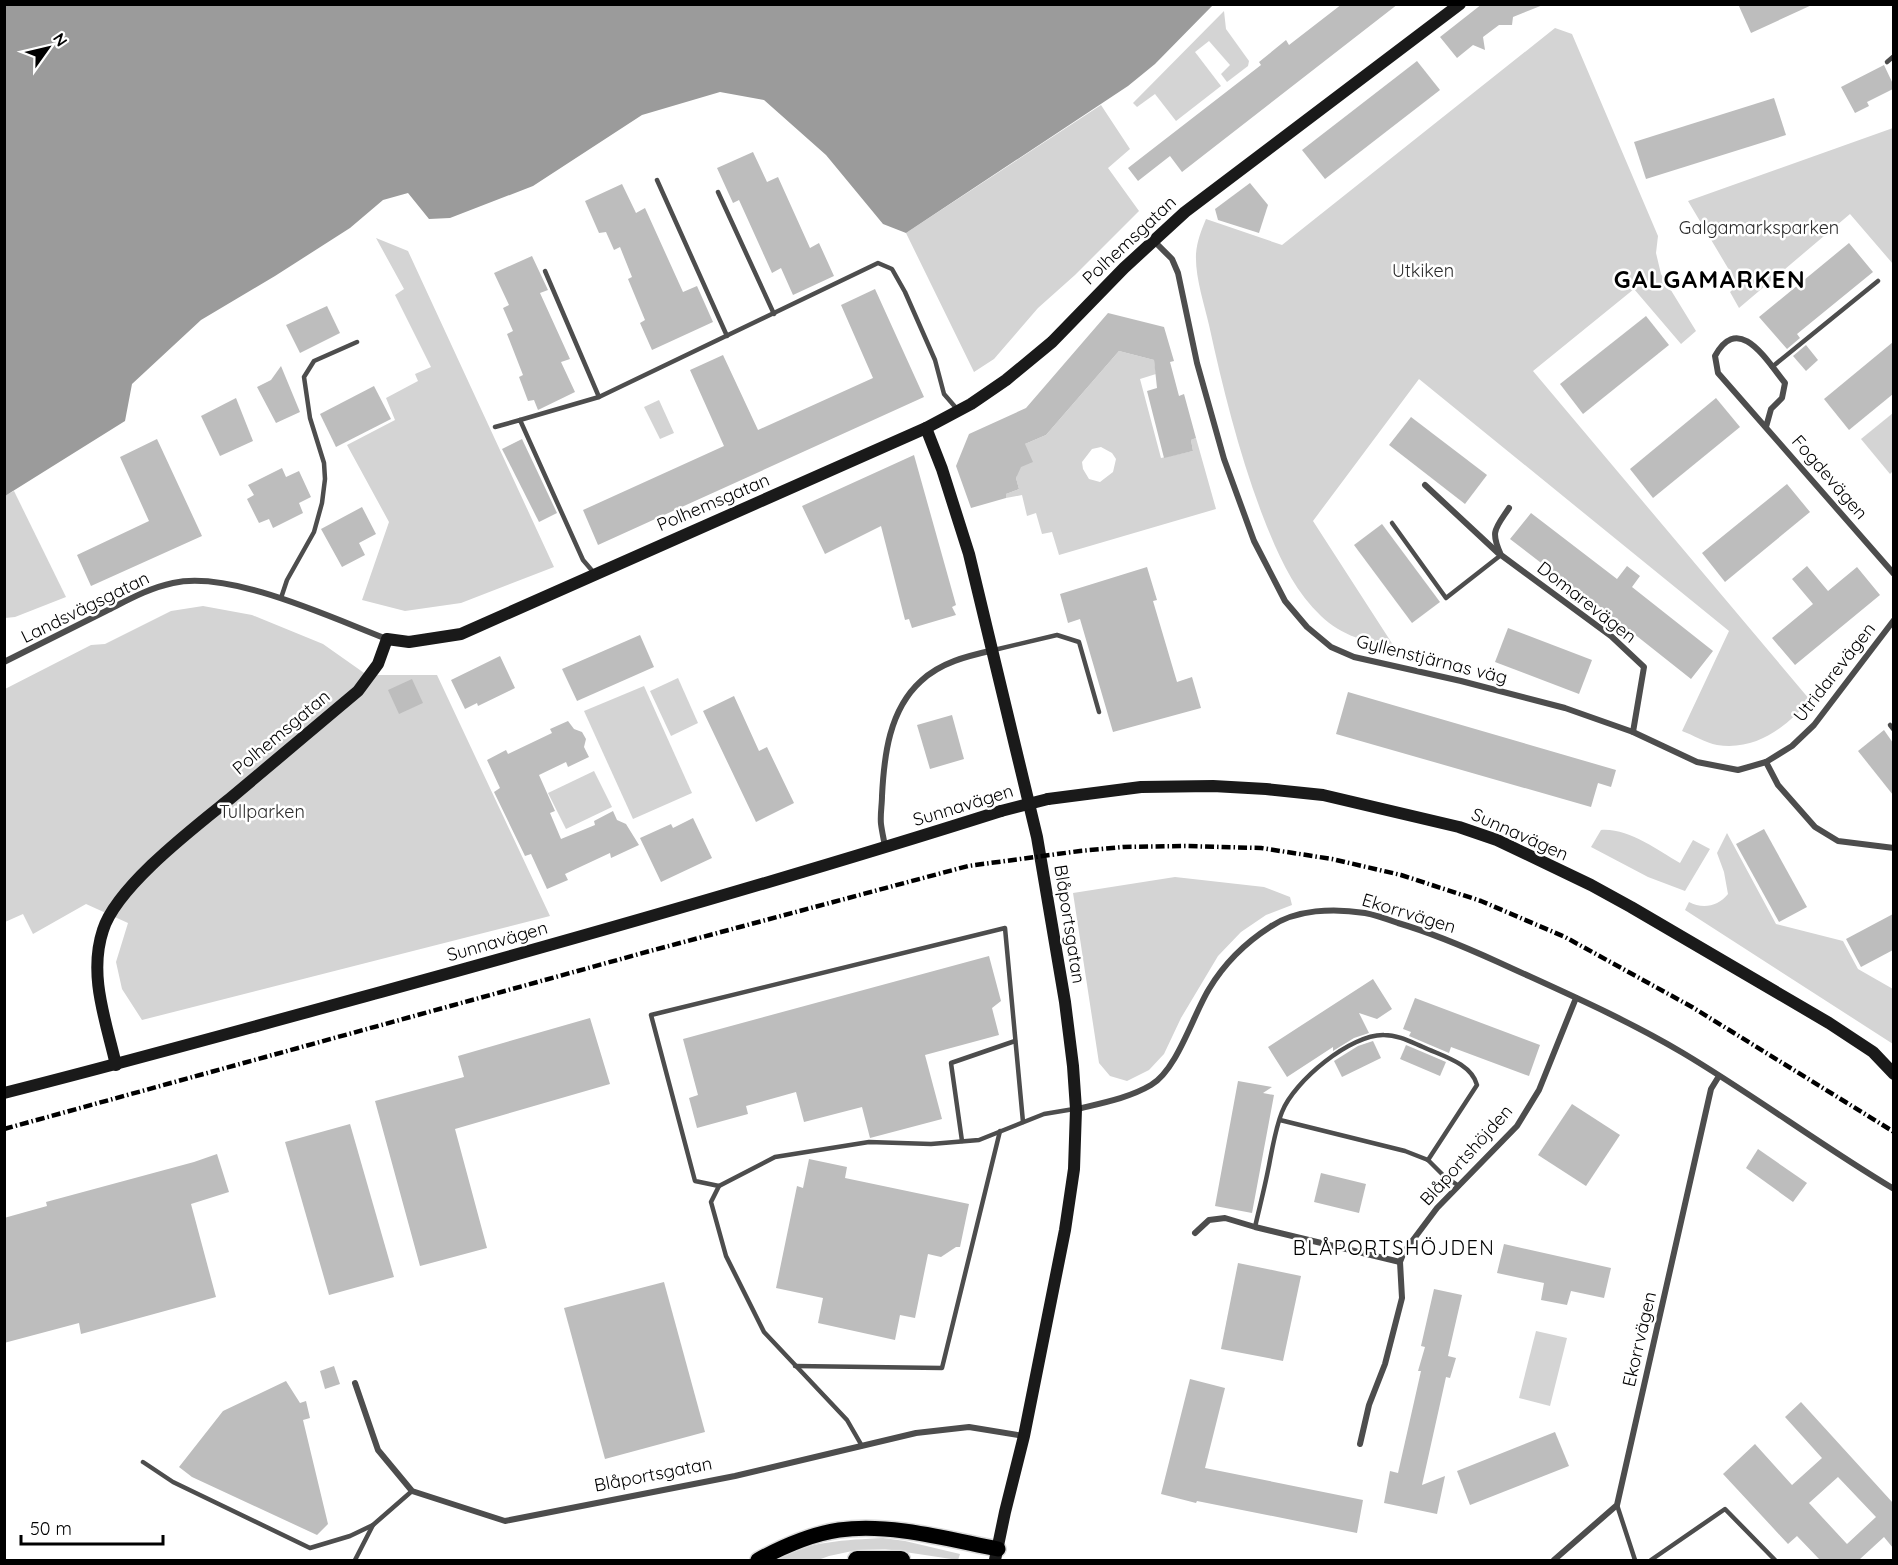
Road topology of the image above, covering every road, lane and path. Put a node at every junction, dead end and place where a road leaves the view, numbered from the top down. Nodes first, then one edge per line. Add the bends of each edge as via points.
1 (1460, 4) edge
2 (1893, 56) edge
3 (1887, 62) dead end
4 (657, 180) dead end
5 (718, 192) dead end
6 (1153, 240) junction
7 (545, 272) dead end
8 (1878, 281) dead end
9 (774, 314) junction
10 (727, 336) junction
11 (357, 342) dead end
12 (1772, 367) junction
13 (599, 397) junction
14 (959, 411) junction
15 (520, 420) junction
16 (495, 427) dead end
17 (1767, 427) junction
18 (926, 428) junction
19 (1425, 485) dead end
20 (1509, 508) dead end
21 (1392, 523) dead end
22 (1501, 555) junction
23 (595, 574) junction
24 (1893, 574) edge
25 (281, 598) junction
26 (1893, 620) edge
27 (387, 639) junction
28 (993, 650) junction
29 (4, 662) edge
30 (1099, 712) dead end
31 (1890, 725) dead end
32 (1893, 730) edge
33 (1633, 732) junction
34 (1766, 762) junction
35 (885, 848) junction
36 (1893, 848) edge
37 (1576, 998) junction
38 (1015, 1041) junction
39 (116, 1065) junction
40 (1893, 1074) edge
41 (1719, 1076) junction
42 (4, 1093) edge
43 (1076, 1109) junction
44 (1280, 1120) junction
45 (1023, 1122) junction
46 (1000, 1131) junction
47 (962, 1141) junction
48 (1428, 1160) junction
49 (719, 1186) junction
50 (1459, 1186) junction
51 (1893, 1189) edge
52 (1255, 1227) junction
53 (1195, 1233) dead end
54 (1400, 1262) junction
55 (795, 1366) junction
56 (355, 1383) dead end
57 (1024, 1436) junction
58 (1360, 1444) dead end
59 (862, 1446) junction
60 (143, 1462) dead end
61 (412, 1491) junction
62 (1617, 1505) junction
63 (373, 1525) junction
64 (997, 1555) edge
65 (355, 1560) edge
66 (758, 1560) edge
67 (857, 1560) edge
68 (901, 1560) edge
69 (1554, 1560) edge
70 (1635, 1560) edge
71 (1651, 1560) edge
72 (1775, 1560) edge

1 - 6 street, Polhemsgatan via 1207,194
2 - 3 lane
4 - 10 lane
5 - 9 lane
6 - 14 street, Polhemsgatan via 1052,342 1006,380
6 - 33 street, Gyllenstjärnas väg via 1172,259 1178,273 1197,363 1224,459 1254,541 1286,601 1307,627 1331,646 1354,657 1565,708
7 - 13 lane
8 - 12 lane
9 - 10 lane
9 - 14 lane via 878,263 892,269 935,360 944,394
10 - 13 lane
11 - 25 lane via 314,361 304,377 325,479 314,532
12 - 17 street, Fogdevägen via 1785,383
12 - 17 street, Fogdevägen via 1747,339 1733,338 1720,346 1714,357 1718,373
13 - 15 lane
14 - 18 street, Polhemsgatan
15 - 16 lane
15 - 23 lane via 583,560
17 - 24 street, Fogdevägen
18 - 23 street, Polhemsgatan
18 - 28 street, Blåportsgatan via 960,523
19 - 22 street
20 - 22 street via 1497,524 1494,539
21 - 22 lane via 1446,598
22 - 33 street, Domarevägen via 1611,636 1644,667
23 - 27 street, Polhemsgatan via 461,634 409,642
25 - 27 street, Landsvägsgatan
25 - 29 street, Landsvägsgatan via 223,583 175,582 146,592
26 - 34 street, Utridarevägen via 1814,725 1792,746
27 - 39 street, Polhemsgatan via 378,664 358,691 183,838 116,903 103,930 96,972
28 - 30 lane via 1057,635 1079,642
28 - 35 street via 941,666 921,681 905,701 891,728 884,772 880,822
28 - 43 street, Blåportsgatan via 1052,917
31 - 32 lane
33 - 34 street, Gyllenstjärnas väg via 1697,762 1738,770
34 - 36 street via 1778,785 1815,827 1838,840
35 - 39 street, Sunnavägen
35 - 40 street, Sunnavägen, bridge via 1048,799 1141,787 1266,789 1372,805 1497,840 1591,885 1829,1023 1873,1052
37 - 41 street, Ekorrvägen via 1629,1023
37 - 43 street, Ekorrvägen via 1454,942 1390,920 1345,911 1302,913 1284,918 1234,954 1208,990 1164,1074 1152,1085
37 - 50 street, Blåportshöjden via 1539,1090 1517,1126
38 - 45 lane
38 - 47 lane via 951,1063
38 - 49 lane via 1005,928 651,1015 695,1181
39 - 42 street, Sunnavägen
41 - 51 street, Ekorrvägen
41 - 62 street, Ekorrvägen via 1711,1089
43 - 45 lane
43 - 57 street, Blåportsgatan via 1074,1169 1066,1220
44 - 48 lane
44 - 48 lane via 1293,1092 1333,1056 1374,1036 1393,1036 1469,1069 1476,1079 1477,1085
44 - 52 lane
45 - 46 lane
46 - 47 lane via 979,1140
46 - 55 lane via 942,1368
47 - 49 lane via 869,1142 775,1157
48 - 50 lane
49 - 55 lane via 711,1202 726,1256 764,1332
50 - 54 street, Blåportshöjden via 1437,1208
52 - 53 street via 1218,1218 1209,1220
52 - 54 street
54 - 58 street via 1402,1298
55 - 59 lane via 848,1420
56 - 61 street via 378,1450
57 - 59 street, Blåportsgatan via 969,1427 916,1433
57 - 64 street, Blåportsgatan
59 - 61 street, Blåportsgatan via 735,1476 505,1521
60 - 63 lane via 173,1482 310,1548
61 - 63 lane
62 - 69 street
62 - 70 lane
63 - 65 lane
64 - 66 main road via 901,1531 866,1529 838,1530 810,1538
67 - 68 highway
71 - 72 lane via 1725,1509

